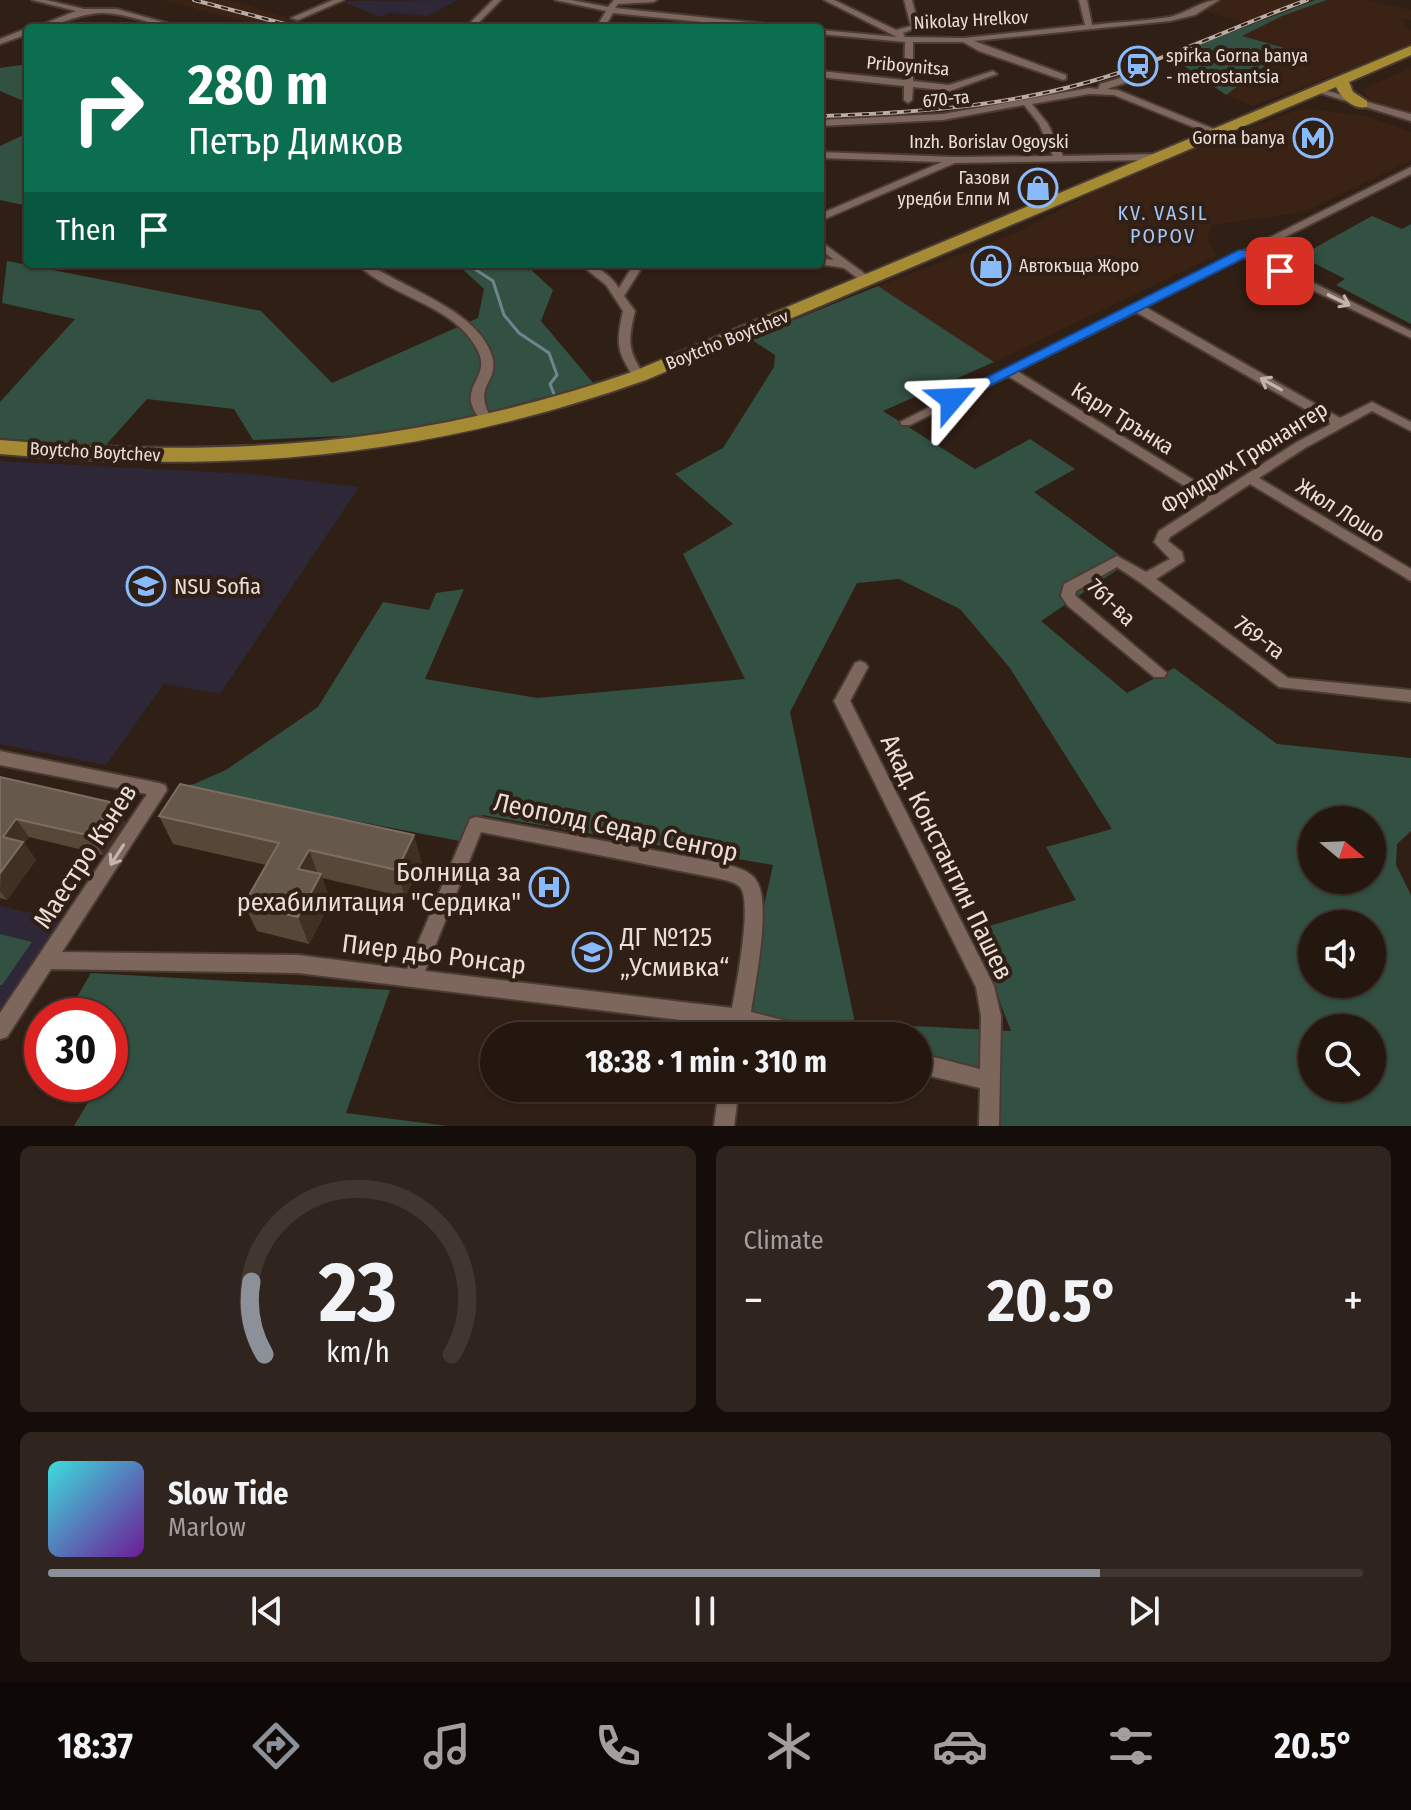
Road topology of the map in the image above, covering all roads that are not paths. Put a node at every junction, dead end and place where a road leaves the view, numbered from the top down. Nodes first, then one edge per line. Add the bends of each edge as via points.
1 (36, 0) edge
2 (340, 0) edge
3 (497, 0) edge
4 (559, 0) edge
5 (653, 0) edge
6 (828, 0) edge
7 (908, 0) edge
8 (1083, 0) edge
9 (1215, 0) edge
10 (614, 4) edge
11 (84, 11) junction
12 (295, 18) dead end
13 (48, 24) edge
14 (165, 24) edge
15 (473, 24) edge
16 (602, 24) edge
17 (756, 24) edge
18 (1089, 27) junction
19 (824, 32) edge
20 (24, 33) edge
21 (895, 33) junction
22 (909, 40) junction
23 (964, 40) junction
24 (0, 42) edge
25 (1411, 50) edge
26 (824, 74) edge
27 (993, 74) dead end
28 (1140, 75) dead end
29 (1063, 77) dead end
30 (1341, 81) junction
31 (906, 83) junction
32 (1321, 90) junction
33 (1104, 92) junction
34 (908, 100) dead end
35 (1027, 103) junction
36 (1362, 104) junction
37 (1411, 118) edge
38 (824, 123) edge
39 (1216, 133) junction
40 (824, 155) edge
41 (1158, 157) junction
42 (1059, 158) junction
43 (955, 160) junction
44 (1411, 170) edge
45 (1397, 177) junction
46 (1411, 183) edge
47 (824, 216) edge
48 (824, 247) edge
49 (1244, 253) junction
50 (824, 262) edge
51 (846, 265) junction
52 (367, 268) edge
53 (590, 268) edge
54 (636, 268) edge
55 (868, 281) junction
56 (620, 294) junction
57 (1136, 307) junction
58 (1411, 335) edge
59 (1008, 371) junction
60 (639, 376) junction
61 (487, 421) junction
62 (906, 422) dead end
63 (1339, 423) junction
64 (1411, 427) edge
65 (0, 447) edge
66 (1249, 478) junction
67 (1216, 500) junction
68 (1411, 576) edge
69 (1146, 579) junction
70 (860, 667) dead end
71 (1159, 673) dead end
72 (1411, 696) edge
73 (0, 758) edge
74 (48, 960) junction
75 (413, 977) junction
76 (706, 1022) edge
77 (739, 1022) edge
78 (0, 1030) edge
79 (932, 1067) edge
80 (989, 1081) junction
81 (727, 1102) edge
82 (724, 1126) edge
83 (989, 1126) edge

1 - 11 street
2 - 12 street
3 - 15 street
4 - 10 street
5 - 10 street
6 - 21 street
7 - 21 street via 915,27
8 - 18 street
9 - 18 street, Nikolay Hrelkov via 1176,18
10 - 16 street
10 - 17 street
11 - 13 street
11 - 14 street via 117,11
18 - 23 street, Nikolay Hrelkov
19 - 22 street, Nikolay Hrelkov
20 - 24 street
21 - 22 street
22 - 23 street, Nikolay Hrelkov
22 - 31 street
23 - 29 street
25 - 30 highway, Boytcho Boytchev
26 - 31 street, Priboynitsa
27 - 31 street, Priboynitsa via 950,88
28 - 33 street via 1103,86
30 - 32 highway, Boytcho Boytchev
30 - 36 highway via 1347,94
31 - 34 street
32 - 36 street
32 - 39 highway, Boytcho Boytchev
33 - 35 street, 670-та via 1073,92
33 - 39 street
35 - 38 street, 670-та via 943,117
35 - 42 street
36 - 37 street
39 - 41 highway, Boytcho Boytchev
40 - 43 street, Inzh. Borislav Ogoyski
41 - 42 street, Inzh. Borislav Ogoyski
41 - 55 highway, Boytcho Boytchev
42 - 43 street, Inzh. Borislav Ogoyski
43 - 47 street
44 - 45 street
45 - 46 street
45 - 49 street
48 - 51 street
49 - 57 street
49 -> 58 street
50 - 51 street
51 - 55 street
52 - 61 street via 465,325 487,356 476,393 477,407
53 - 56 street
54 - 56 street
55 - 60 highway, Boytcho Boytchev
56 - 60 street via 629,311 623,350
57 - 59 street
63 -> 57 street
59 - 62 street
59 - 67 street, Карл Трънка
60 - 61 highway, Boytcho Boytchev
61 - 65 highway, Boytcho Boytchev via 376,442 253,453 140,456
63 - 64 street, Фридрих Грюнангер via 1372,406
63 - 66 street, Фридрих Грюнангер
66 - 67 street, Фридрих Грюнангер
66 - 68 street, Жюл Лошо
67 - 69 street, Фридрих Грюнангер via 1160,537 1177,561
69 - 71 street, 761-ва via 1113,561 1069,588 1068,596
69 - 72 street, 769-та via 1284,683
70 - 80 street, Акад. Константин Пашев via 842,701 985,986 991,1016
73 -> 74 street, Маестро Кънев via 159,790
74 - 75 street, Пиер дьо Ронсар via 298,964
74 - 78 street, Маестро Кънев
75 - 76 street, Пиер дьо Ронсар
75 - 77 street, Леополд Седар Сенгор via 476,824 716,870 745,881 755,909
79 - 80 street
80 - 83 street, Акад. Константин Пашев
81 - 82 street

